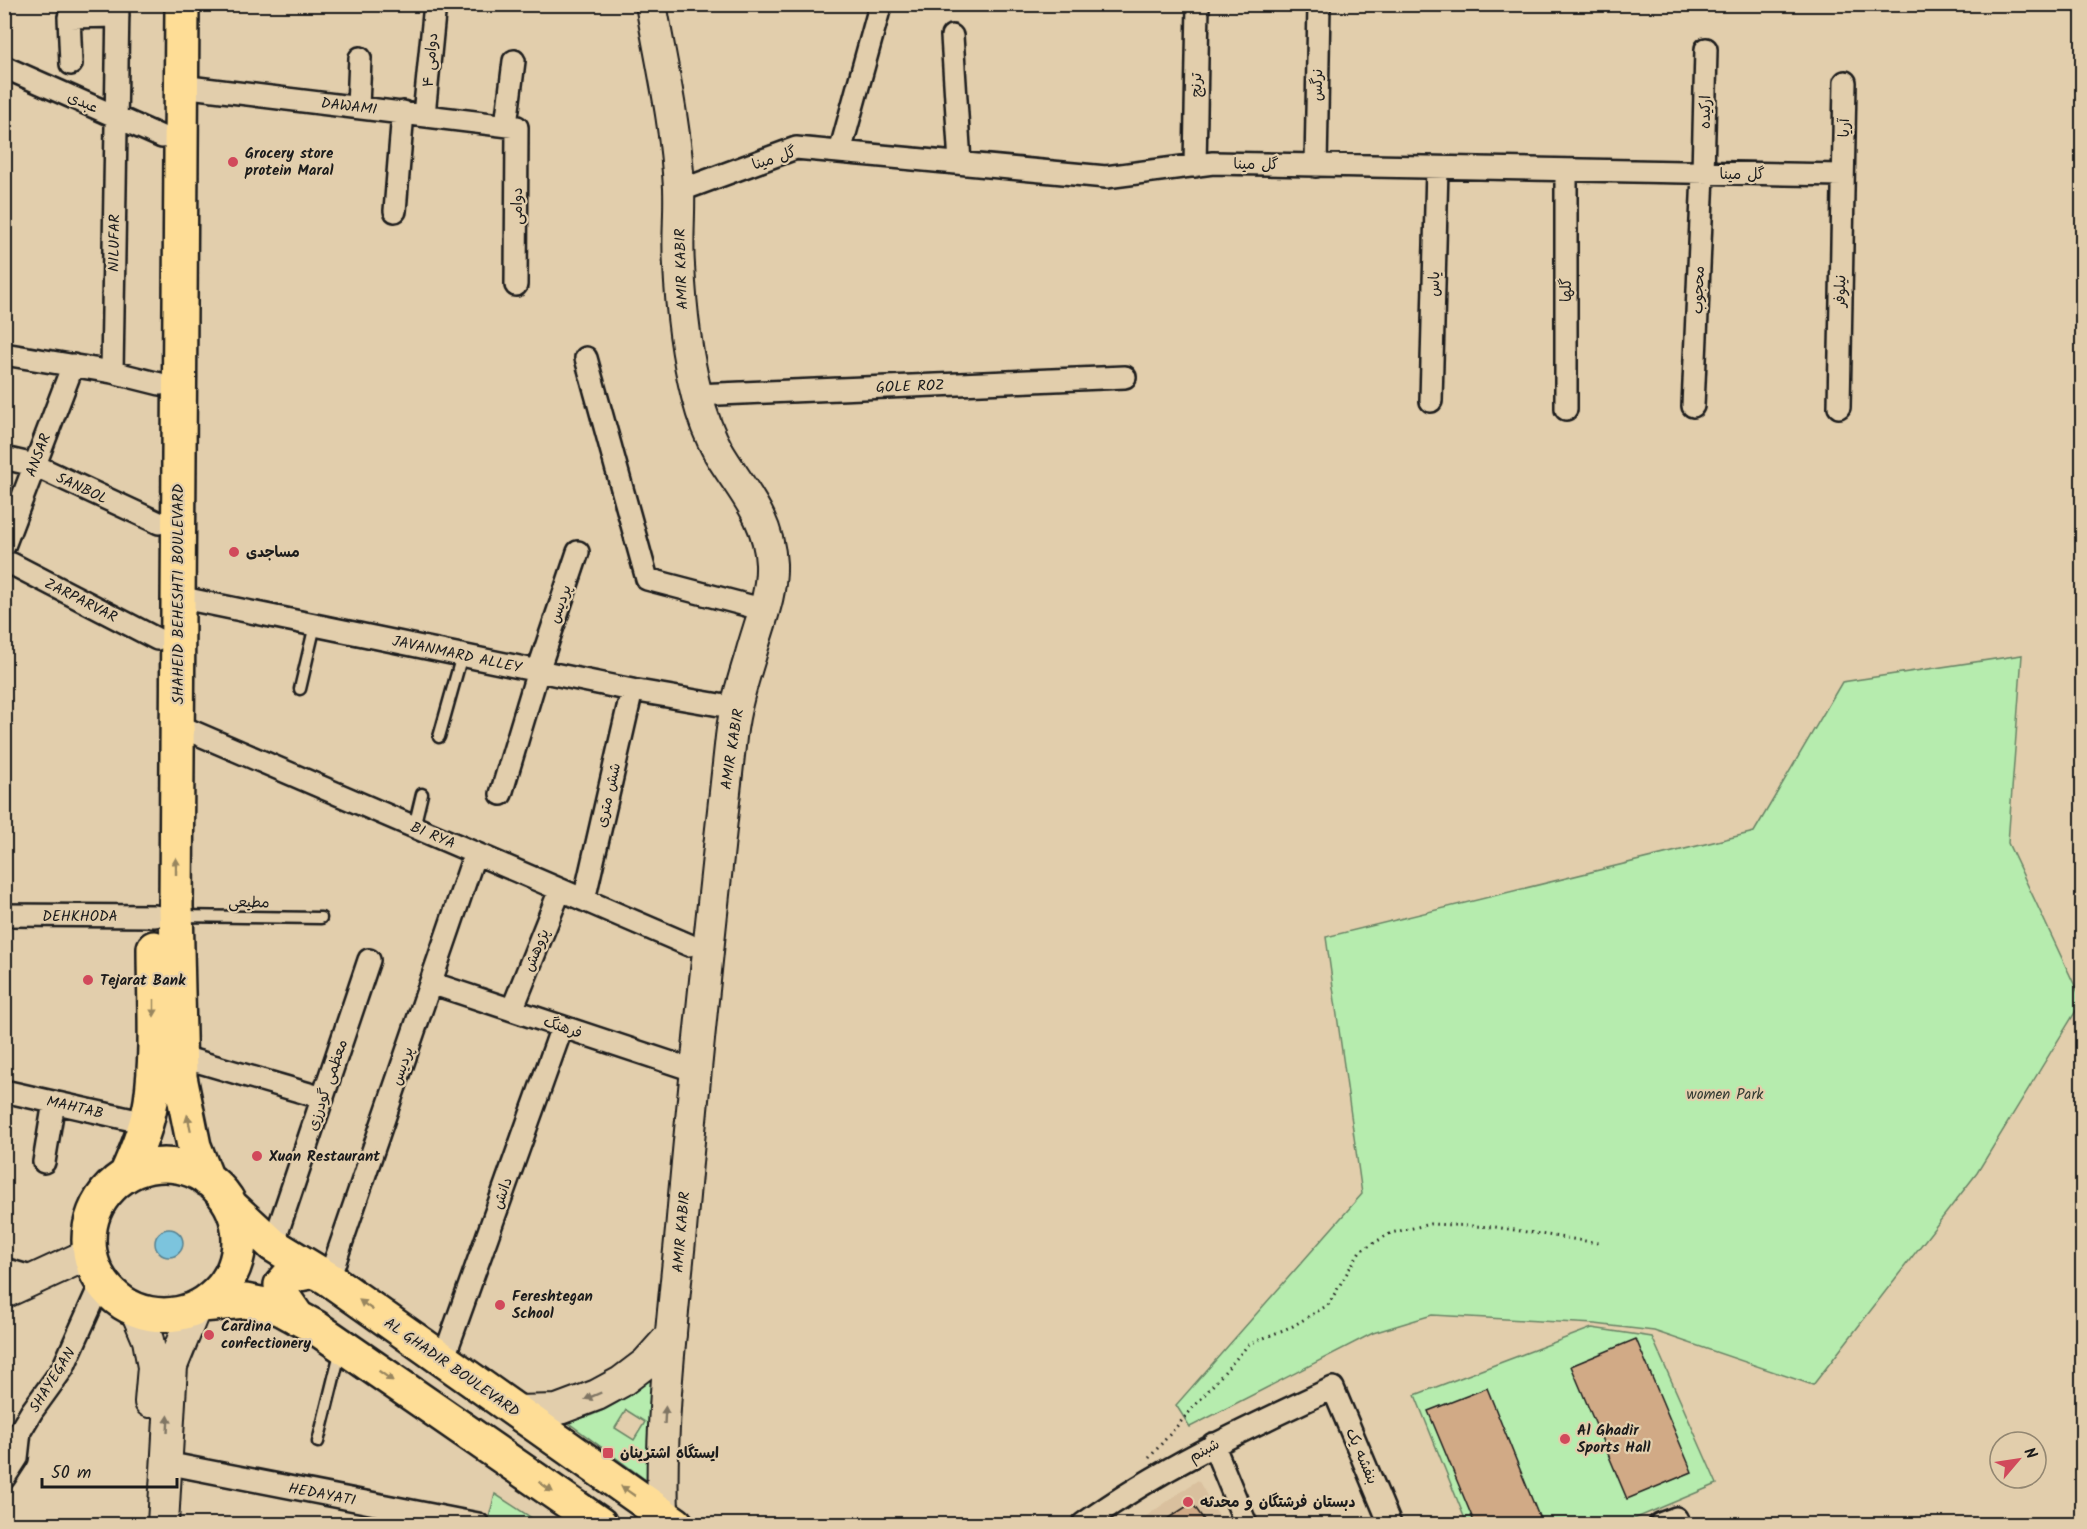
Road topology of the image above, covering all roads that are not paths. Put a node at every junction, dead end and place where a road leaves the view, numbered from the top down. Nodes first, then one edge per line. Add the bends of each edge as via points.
1 (162, 4) edge
2 (182, 4) edge
3 (435, 4) edge
4 (651, 4) edge
5 (1198, 4) edge
6 (1319, 4) edge
7 (118, 10) edge
8 (879, 10) dead end
9 (952, 36) dead end
10 (1706, 49) dead end
11 (360, 58) dead end
12 (514, 61) dead end
13 (71, 64) dead end
14 (4, 67) edge
15 (1845, 82) dead end
16 (181, 86) junction
17 (358, 107) junction
18 (403, 112) junction
19 (424, 115) junction
20 (116, 117) junction
21 (512, 126) junction
22 (162, 137) junction
23 (840, 152) junction
24 (960, 163) junction
25 (1195, 166) junction
26 (1316, 166) junction
27 (1437, 168) junction
28 (1566, 171) junction
29 (1703, 174) junction
30 (1842, 175) junction
31 (679, 191) junction
32 (395, 211) dead end
33 (516, 285) dead end
34 (4, 354) edge
35 (586, 358) dead end
36 (73, 365) junction
37 (112, 372) junction
38 (1125, 377) dead end
39 (160, 384) junction
40 (696, 395) junction
41 (1431, 401) dead end
42 (1693, 406) dead end
43 (1839, 407) dead end
44 (1566, 410) dead end
45 (4, 458) edge
46 (34, 465) junction
47 (159, 523) junction
48 (4, 546) edge
49 (578, 552) dead end
50 (4, 563) edge
51 (178, 597) junction
52 (765, 610) junction
53 (315, 625) junction
54 (157, 639) junction
55 (462, 655) junction
56 (538, 671) junction
57 (300, 689) dead end
58 (632, 690) junction
59 (737, 708) junction
60 (177, 725) junction
61 (439, 737) dead end
62 (422, 794) dead end
63 (501, 794) dead end
64 (414, 827) junction
65 (475, 853) junction
66 (560, 890) junction
67 (585, 900) junction
68 (4, 915) edge
69 (165, 916) junction
70 (321, 918) dead end
71 (688, 945) dead end
72 (369, 960) dead end
73 (431, 982) junction
74 (512, 1010) junction
75 (562, 1027) junction
76 (179, 1056) junction
77 (696, 1071) junction
78 (4, 1091) edge
79 (315, 1096) junction
80 (54, 1102) junction
81 (146, 1123) junction
82 (44, 1162) dead end
83 (126, 1175) junction
84 (207, 1179) junction
85 (231, 1206) junction
86 (273, 1245) junction
87 (96, 1267) junction
88 (4, 1269) edge
89 (322, 1275) junction
90 (34, 1278) junction
91 (4, 1293) edge
92 (198, 1307) junction
93 (135, 1309) junction
94 (298, 1318) junction
95 (672, 1335) junction
96 (341, 1346) junction
97 (443, 1360) junction
98 (1333, 1388) joint
99 (515, 1411) junction
100 (318, 1442) dead end
101 (1213, 1444) junction
102 (166, 1463) junction
103 (4, 1478) edge
104 (669, 1520) edge
105 (145, 1524) edge
106 (163, 1524) edge
107 (470, 1524) edge
108 (600, 1524) edge
109 (1083, 1524) edge
110 (1246, 1524) edge
111 (1390, 1524) edge

1 - 22 main road, SHAHEID BEHESHTI BOULEVARD
2 - 16 main road, SHAHEID BEHESHTI BOULEVARD
3 - 19 street, دوامی ۴
4 - 31 street, AMIR KABIR via 675,131
5 - 25 street, ترنج
6 - 26 street, نرگس
7 - 13 street via 69,17
7 - 20 street, NILUFAR
8 - 23 street
9 - 24 street
10 - 29 street, ارکیده
11 - 17 street
12 - 21 street, دوامی
14 - 20 street, عبدی
15 - 30 street, آریا
16 - 17 street, DAWAMI
16 - 51 main road, SHAHEID BEHESHTI BOULEVARD
17 - 18 street, DAWAMI
18 - 19 street, DAWAMI
18 - 32 street
19 - 21 street, DAWAMI
20 - 22 street, عبدی
20 - 37 street, NILUFAR
21 - 33 street, دوامی
22 - 39 main road, SHAHEID BEHESHTI BOULEVARD
23 - 24 street, گل مینا
23 - 31 street, گل مینا via 796,148
24 - 25 street, گل مینا via 1106,177
25 - 26 street, گل مینا
26 - 27 street, گل مینا
27 - 28 street, گل مینا
27 - 41 street, یاس
28 - 29 street, گل مینا
28 - 44 street, گلها
29 - 30 street, گل مینا
29 - 42 street, محجوب
30 - 43 street, نیلوفر
31 - 40 street, AMIR KABIR via 678,264 684,330
34 - 36 street
35 - 52 street via 648,579
36 - 37 street
36 - 46 street, ANSAR
37 - 39 street
38 - 40 street, GOLE ROZ
39 - 47 main road, SHAHEID BEHESHTI BOULEVARD
40 - 52 street, AMIR KABIR via 718,451 752,501 763,526 771,562
45 - 46 street, SANBOL
46 - 47 street, SANBOL
46 - 48 street, ANSAR
47 - 54 main road, SHAHEID BEHESHTI BOULEVARD
49 - 56 street, پردیس
50 - 54 street, ZARPARVAR
51 - 53 street, JAVANMARD ALLEY
51 - 60 main road, SHAHEID BEHESHTI BOULEVARD
52 - 59 street, AMIR KABIR
53 - 55 street, JAVANMARD ALLEY
53 - 57 lane
54 - 69 main road, SHAHEID BEHESHTI BOULEVARD
55 - 56 street, JAVANMARD ALLEY
55 - 61 lane
56 - 58 street, JAVANMARD ALLEY
56 - 63 street, پردیس
58 - 59 street, JAVANMARD ALLEY
58 - 67 street, شش متری
59 - 77 street, AMIR KABIR
60 - 64 street, BI RYA
69 -> 60 main road, SHAHEID BEHESHTI BOULEVARD
62 - 64 lane
64 - 65 street, BI RYA
65 - 66 street, BI RYA
65 - 73 street, پردیس
66 - 67 street, BI RYA
66 - 74 street, پژوهش
67 - 71 street, BI RYA
68 - 69 street, DEHKHODA
69 - 70 lane, مطیعی
69 - 76 main road, SHAHEID BEHESHTI BOULEVARD
69 -> 81 main road, SHAHEID BEHESHTI BOULEVARD
72 - 79 street, معظمی گودرزی
73 - 74 street, فرهنگ
73 - 89 street, پردیس
74 - 75 street, فرهنگ
75 - 77 street, فرهنگ
75 - 97 street, دانش
76 - 79 street
84 -> 76 main road, SHAHEID BEHESHTI BOULEVARD via 194,1146
77 - 95 street, AMIR KABIR
78 - 80 street, MAHTAB
79 - 86 street, معظمی گودرزی
80 - 81 street, MAHTAB
80 - 82 street
81 - 83 main road, SHAHEID BEHESHTI BOULEVARD
83 - 84 main road via 146,1167 167,1165 188,1169
83 - 87 main road via 96,1209 90,1238
84 - 85 main road
85 - 86 main road, AL GHADIR BOULEVARD
85 - 92 main road via 238,1228 236,1262 219,1291
86 - 89 main road, AL GHADIR BOULEVARD
87 - 90 street
87 - 93 main road via 111,1292
87 - 103 street, SHAYEGAN via 63,1368 20,1431 17,1458
88 - 90 street
89 - 94 main road via 289,1276 281,1285 282,1295
97 -> 89 main road, AL GHADIR BOULEVARD
90 - 91 street
92 - 93 main road via 171,1315
92 - 94 main road via 245,1300 280,1308
102 -> 92 street via 172,1366
93 - 105 street via 148,1340 153,1367
94 - 96 main road
95 -> 99 street via 646,1363 597,1395 557,1410
104 -> 95 street, AMIR KABIR via 663,1456
96 - 100 lane
96 -> 108 main road
97 - 99 main road, AL GHADIR BOULEVARD
98 - 101 street, شبنم
98 - 111 street, بنفشه یک
104 -> 99 main road, AL GHADIR BOULEVARD
101 - 109 street, شبنم
101 - 110 street
102 - 106 street
102 - 107 street, HEDAYATI

